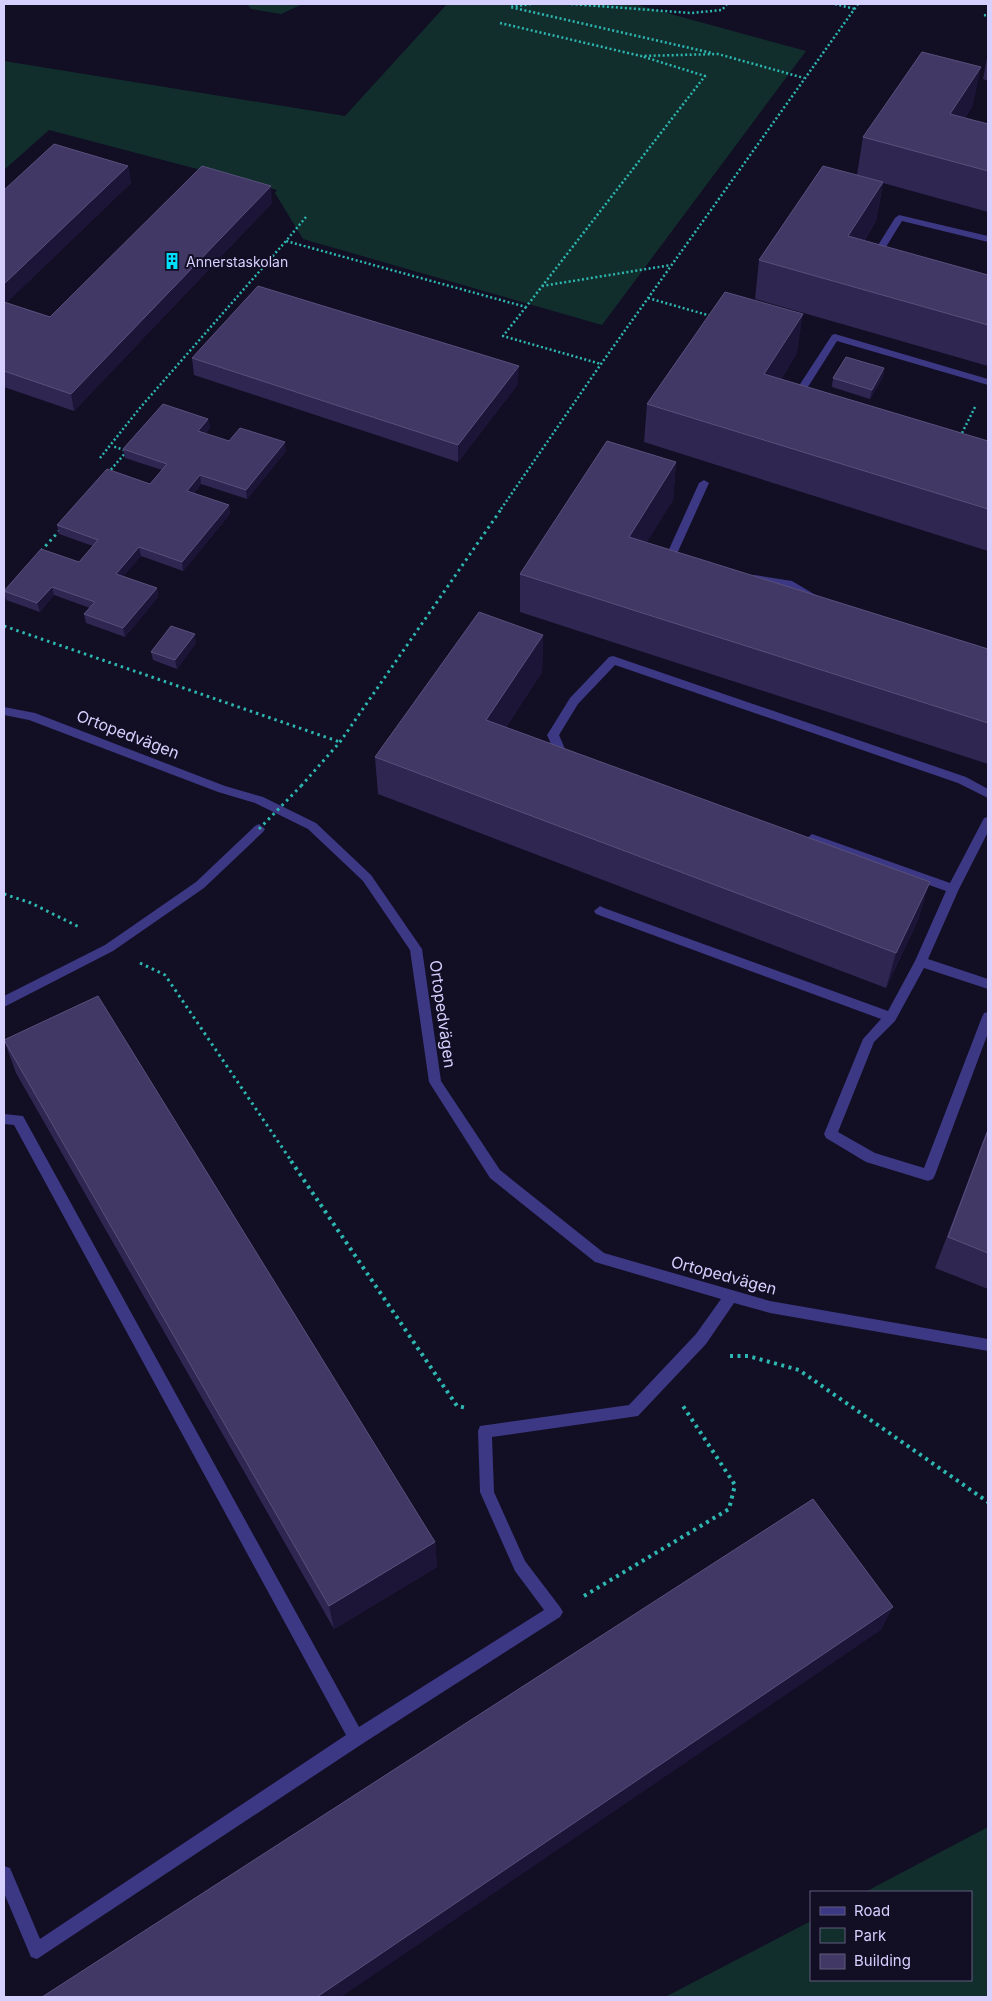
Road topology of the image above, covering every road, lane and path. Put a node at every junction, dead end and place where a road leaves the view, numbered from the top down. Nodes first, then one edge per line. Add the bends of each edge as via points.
1 (531, 4) edge
2 (571, 4) edge
3 (727, 4) edge
4 (835, 4) edge
5 (858, 4) edge
6 (855, 9) junction
7 (984, 15) dead end
8 (988, 16) edge
9 (500, 23) dead end
10 (718, 54) junction
11 (641, 56) junction
12 (804, 78) junction
13 (306, 217) dead end
14 (988, 239) edge
15 (286, 241) junction
16 (875, 258) edge
17 (671, 265) junction
18 (542, 286) junction
19 (526, 306) junction
20 (601, 364) junction
21 (988, 382) edge
22 (804, 409) edge
23 (112, 446) junction
24 (100, 458) dead end
25 (108, 474) edge
26 (704, 483) dead end
27 (62, 527) edge
28 (36, 558) edge
29 (687, 566) edge
30 (743, 576) edge
31 (824, 602) edge
32 (4, 626) edge
33 (4, 711) edge
34 (340, 742) junction
35 (579, 759) edge
36 (988, 794) edge
37 (988, 821) edge
38 (259, 829) joint
39 (804, 837) edge
40 (953, 888) junction
41 (4, 894) edge
42 (600, 911) dead end
43 (73, 923) dead end
44 (109, 948) junction
45 (921, 962) junction
46 (988, 984) edge
47 (4, 1002) edge
48 (891, 1016) junction
49 (988, 1017) edge
50 (4, 1119) edge
51 (730, 1297) junction
52 (988, 1345) edge
53 (667, 1375) junction
54 (474, 1410) dead end
55 (988, 1502) edge
56 (556, 1612) junction
57 (356, 1738) junction
58 (4, 1874) edge

1 - 10 path via 510,7
2 - 3 path via 690,13 722,10
4 - 6 path
5 - 6 path
6 - 12 path
7 - 8 path
9 - 11 path
10 - 11 path
10 - 12 path
11 - 18 path via 705,76
12 - 17 path
13 - 15 path
14 - 16 street via 900,218
15 - 19 path
15 - 23 path via 139,409
17 - 18 path
17 - 20 path
18 - 19 path
19 - 20 path via 503,336
20 - 34 path
21 - 22 street via 835,337 796,398
23 - 24 path
23 - 25 path via 127,451
26 - 29 street via 671,556 673,562
27 - 28 path
30 - 31 street via 788,584
32 - 34 path
33 - 51 street, Ortopedvägen via 31,716 259,800 312,826 367,878 416,949 435,1082 495,1174 600,1258
34 - 38 path, bridge
35 - 36 street via 560,752 553,735 574,702 612,660 962,780
37 - 40 street
38 - 44 street via 200,885
39 - 40 street
40 - 45 street
41 - 43 path
42 - 48 street
44 - 47 street
44 - 54 path via 165,975 457,1406
45 - 46 street
45 - 48 street
48 - 49 street via 869,1040 831,1134 871,1158 928,1175
50 - 57 street via 18,1120
51 - 52 street, Ortopedvägen via 770,1307
51 - 53 street via 701,1338
53 - 55 path via 711,1356 748,1356 798,1370
53 - 56 path via 735,1485 730,1509
53 - 56 street via 633,1411 485,1431 488,1492 520,1566
56 - 57 street
57 - 58 street via 37,1951

